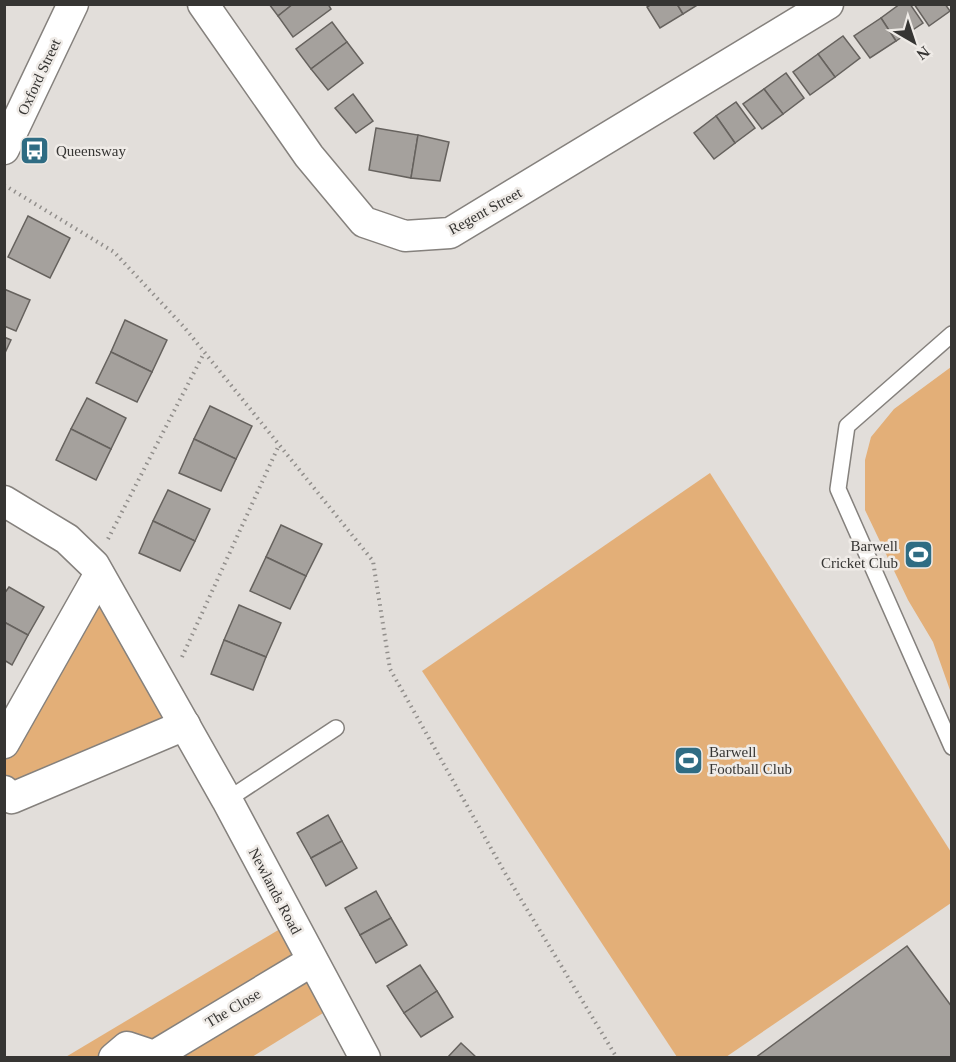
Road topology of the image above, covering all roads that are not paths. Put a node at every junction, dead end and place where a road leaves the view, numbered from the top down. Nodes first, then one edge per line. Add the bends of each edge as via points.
1 (72, 4) edge
2 (203, 4) edge
3 (828, 4) edge
4 (4, 149) edge
5 (951, 334) edge
6 (4, 501) edge
7 (97, 570) junction
8 (185, 725) junction
9 (336, 728) dead end
10 (4, 743) edge
11 (951, 747) edge
12 (4, 791) edge
13 (227, 800) junction
14 (312, 961) junction
15 (154, 1057) edge
16 (114, 1058) edge
17 (365, 1058) edge

1 - 4 street, Oxford Street
2 - 3 street, Regent Street via 309,156 364,222 405,236 450,233
5 - 11 lane via 847,426 838,489
6 - 7 street, Newlands Road via 67,539
7 - 8 street, Newlands Road
7 - 10 street
8 - 12 street via 12,798
8 - 13 street, Newlands Road
9 - 13 lane
13 - 14 street, Newlands Road
14 - 15 street, The Close
14 - 17 street, Newlands Road
15 - 16 street, The Close via 127,1047

